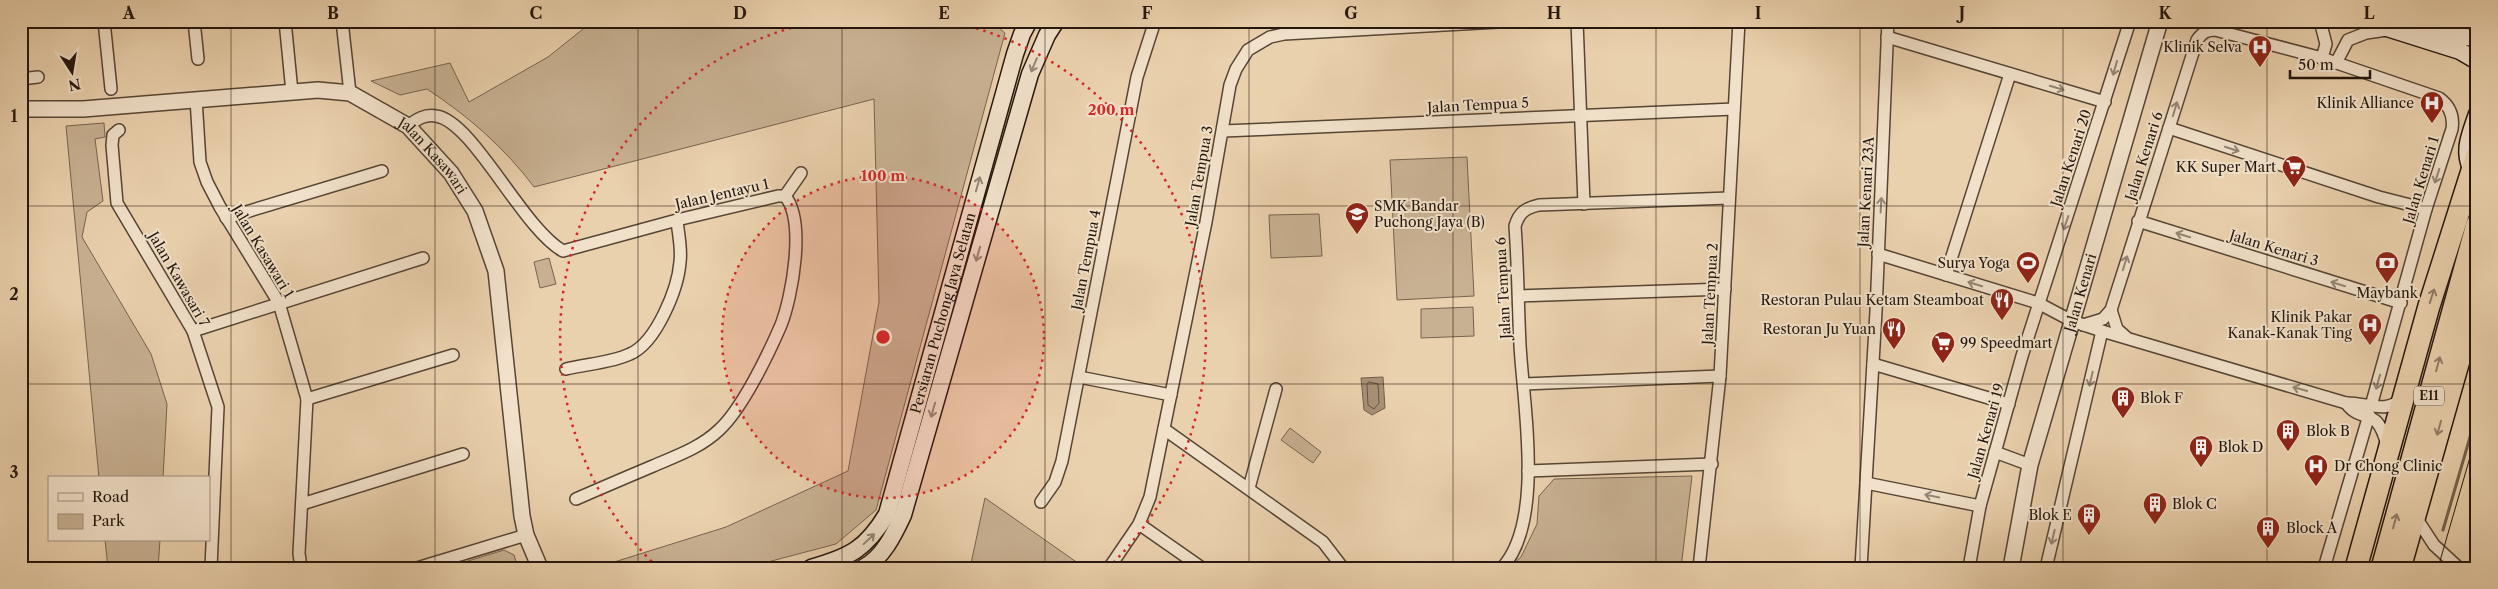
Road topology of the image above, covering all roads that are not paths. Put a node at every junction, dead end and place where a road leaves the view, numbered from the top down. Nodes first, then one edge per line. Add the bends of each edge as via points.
1 (104, 21) edge
2 (194, 21) edge
3 (285, 21) edge
4 (342, 21) edge
5 (1029, 21) edge
6 (1056, 21) edge
7 (1155, 21) edge
8 (1516, 21) edge
9 (1578, 21) edge
10 (1739, 21) edge
11 (1888, 21) edge
12 (2130, 21) edge
13 (2160, 21) edge
14 (2320, 21) edge
15 (2365, 21) edge
16 (2414, 21) edge
17 (1355, 26) edge
18 (2393, 29) junction
19 (2222, 31) joint
20 (1887, 37) junction
21 (2477, 38) edge
22 (2322, 58) junction
23 (198, 59) dead end
24 (2477, 61) edge
25 (2336, 62) junction
26 (2010, 74) junction
27 (38, 77) dead end
28 (21, 79) edge
29 (111, 89) dead end
30 (292, 92) junction
31 (350, 93) junction
32 (196, 99) junction
33 (2105, 102) junction
34 (21, 109) edge
35 (1734, 109) junction
36 (2477, 114) edge
37 (1581, 115) junction
38 (408, 126) junction
39 (2169, 128) junction
40 (119, 130) dead end
41 (1223, 131) junction
42 (2474, 163) edge
43 (382, 171) dead end
44 (801, 173) dead end
45 (785, 196) junction
46 (1730, 198) junction
47 (1584, 204) junction
48 (2426, 209) junction
49 (226, 218) junction
50 (677, 220) junction
51 (2138, 221) junction
52 (2477, 224) edge
53 (1878, 254) junction
54 (423, 258) dead end
55 (1946, 275) junction
56 (1725, 289) junction
57 (1520, 296) junction
58 (2477, 297) edge
59 (279, 303) junction
60 (2038, 303) junction
61 (2401, 303) junction
62 (2111, 310) junction
63 (2078, 323) junction
64 (193, 331) junction
65 (2102, 331) junction
66 (2128, 338) junction
67 (453, 355) dead end
68 (1873, 364) junction
69 (566, 369) dead end
70 (1720, 376) junction
71 (1079, 377) junction
72 (1524, 384) junction
73 (1276, 389) dead end
74 (2406, 394) junction
75 (1171, 395) junction
76 (307, 399) junction
77 (2009, 404) junction
78 (2370, 411) junction
79 (1164, 429) junction
80 (1995, 452) junction
81 (2389, 453) junction
82 (463, 454) dead end
83 (1712, 464) junction
84 (2030, 465) junction
85 (1528, 472) junction
86 (1866, 483) junction
87 (1249, 488) junction
88 (576, 499) dead end
89 (1040, 502) dead end
90 (302, 504) junction
91 (1980, 506) junction
92 (2414, 515) junction
93 (1139, 524) junction
94 (526, 535) junction
95 (211, 568) edge
96 (301, 568) edge
97 (417, 568) edge
98 (540, 568) edge
99 (811, 568) edge
100 (863, 568) edge
101 (1109, 568) edge
102 (1202, 568) edge
103 (1344, 568) edge
104 (1502, 568) edge
105 (1699, 568) edge
106 (1861, 568) edge
107 (1969, 568) edge
108 (2011, 568) edge
109 (2046, 568) edge
110 (2324, 568) edge
111 (2356, 568) edge
112 (2382, 568) edge
113 (2400, 568) edge
114 (2459, 568) edge

1 - 29 street
2 - 23 street
3 - 30 street
4 - 31 street
99 -> 5 main road, Persiaran Puchong Jaya Selatan via 839,560 857,550 875,534 887,514 1012,63
6 -> 100 main road, Persiaran Puchong Jaya Selatan via 1030,74 903,515 882,551
7 - 71 street, Jalan Tempua 4 via 1137,78
8 - 17 street, Jalan Tempua 3
9 - 37 street
10 - 35 street, Jalan Tempua 2
11 - 20 street, Jalan Kenari 23A
12 -> 33 street, Jalan Kenari 20
13 - 63 street, Jalan Kenari
14 - 22 street via 2326,44
15 - 18 main road
16 - 21 main road
17 - 41 street, Jalan Tempua 3 via 1270,37 1248,50 1230,85
18 - 24 main road via 2460,51
18 - 25 street via 2366,33 2348,40
19 - 22 street, Jalan Kenari 1
39 -> 19 street, Jalan Kenari 6 via 2197,40 2208,30
20 - 26 street
53 -> 20 street, Jalan Kenari 23A
22 - 25 street, Jalan Kenari 1
25 -> 48 street, Jalan Kenari 1 via 2439,98 2450,109 2452,129
26 -> 33 street
26 - 55 street
27 - 28 street
30 - 31 street, Jalan Kasawari
30 - 32 street, Jalan Kasawari
31 - 38 street, Jalan Kasawari
32 - 34 street, Jalan Kasawari via 83,109
32 - 49 street, Jalan Kasawari 1 via 200,162
33 -> 60 street, Jalan Kenari 20
35 - 37 street, Jalan Tempua 5
35 - 46 street, Jalan Tempua 2
36 - 42 main road via 2466,159
37 - 41 street, Jalan Tempua 5
37 - 47 street
38 - 50 street, Jalan Jentayu 1 via 421,117 445,118 500,178 536,229 563,251
38 - 94 street, Jalan Kasawari via 451,173 476,211 488,243 501,307
39 -> 48 street
39 - 51 street, Jalan Kenari 6
40 - 64 street, Jalan Kawasari 7 via 113,135 112,145 117,203
41 - 75 street, Jalan Tempua 3
74 -> 42 highway via 2429,306
43 - 49 street
44 - 45 street
45 - 50 street, Jalan Jentayu 1
45 - 88 street, Jalan Jentayu 1 via 794,215 793,276 781,324 742,400 720,430 697,447
46 - 47 street, Jalan Tempua 6
46 - 56 street, Jalan Tempua 2
47 - 57 street, Jalan Tempua 6 via 1539,205 1523,211 1518,217 1515,226
48 - 61 street, Jalan Kenari 1
49 - 59 street, Jalan Kasawari 1
50 - 69 street via 681,260 677,283 652,336 629,355
61 -> 51 street, Jalan Kenari 3
62 -> 51 street, Jalan Kenari 6
112 -> 52 highway, E11
53 - 55 street
53 - 68 street, Jalan Kenari 23A
54 - 59 street
60 -> 55 street
56 - 57 street
56 - 70 street, Jalan Tempua 2
57 - 72 street, Jalan Tempua 6
58 -> 92 highway, E11
59 - 64 street
59 - 76 street, Jalan Kasawari 1
60 - 63 street
60 - 77 street, Jalan Kenari 19
61 -> 78 street, Jalan Kenari 1
62 - 63 street via 2103,319
62 - 66 street via 2117,329
63 - 65 street
63 - 84 street, Jalan Kenari
64 - 95 street, Jalan Kawasari 7 via 218,407
65 - 66 street
65 -> 109 street
78 -> 66 street via 2357,402 2346,403
67 - 76 street
68 - 77 street
68 - 86 street, Jalan Kenari 23A
70 - 72 street
70 - 83 street, Jalan Tempua 2
71 - 75 street
71 - 89 street, Jalan Tempua 4 via 1062,461 1054,482
72 - 85 street, Jalan Tempua 6
73 - 87 street
74 - 78 street via 2390,406
74 - 81 highway
75 - 79 street, Jalan Tempua 3
76 - 90 street, Jalan Kasawari 1
77 - 80 street, Jalan Kenari 19
78 - 81 street via 2381,426
78 - 110 street, Jalan Kenari 1
79 - 87 street
79 - 93 street, Jalan Tempua 3 via 1150,497
80 - 84 street
80 - 91 street, Jalan Kenari 19
81 - 111 highway
82 - 90 street
83 - 85 street
83 - 105 street, Jalan Tempua 2
84 - 108 street, Jalan Kenari
85 - 104 street, Jalan Tempua 6 via 1522,532
91 -> 86 street
86 - 106 street, Jalan Kenari 23A
87 - 103 street via 1323,542
90 - 96 street, Jalan Kasawari 1
91 - 107 street, Jalan Kenari 19
92 - 113 highway, E11
92 - 114 street via 2430,541
93 - 101 street, Jalan Tempua 3
93 - 102 street
94 - 97 street
94 - 98 street, Jalan Kasawari

